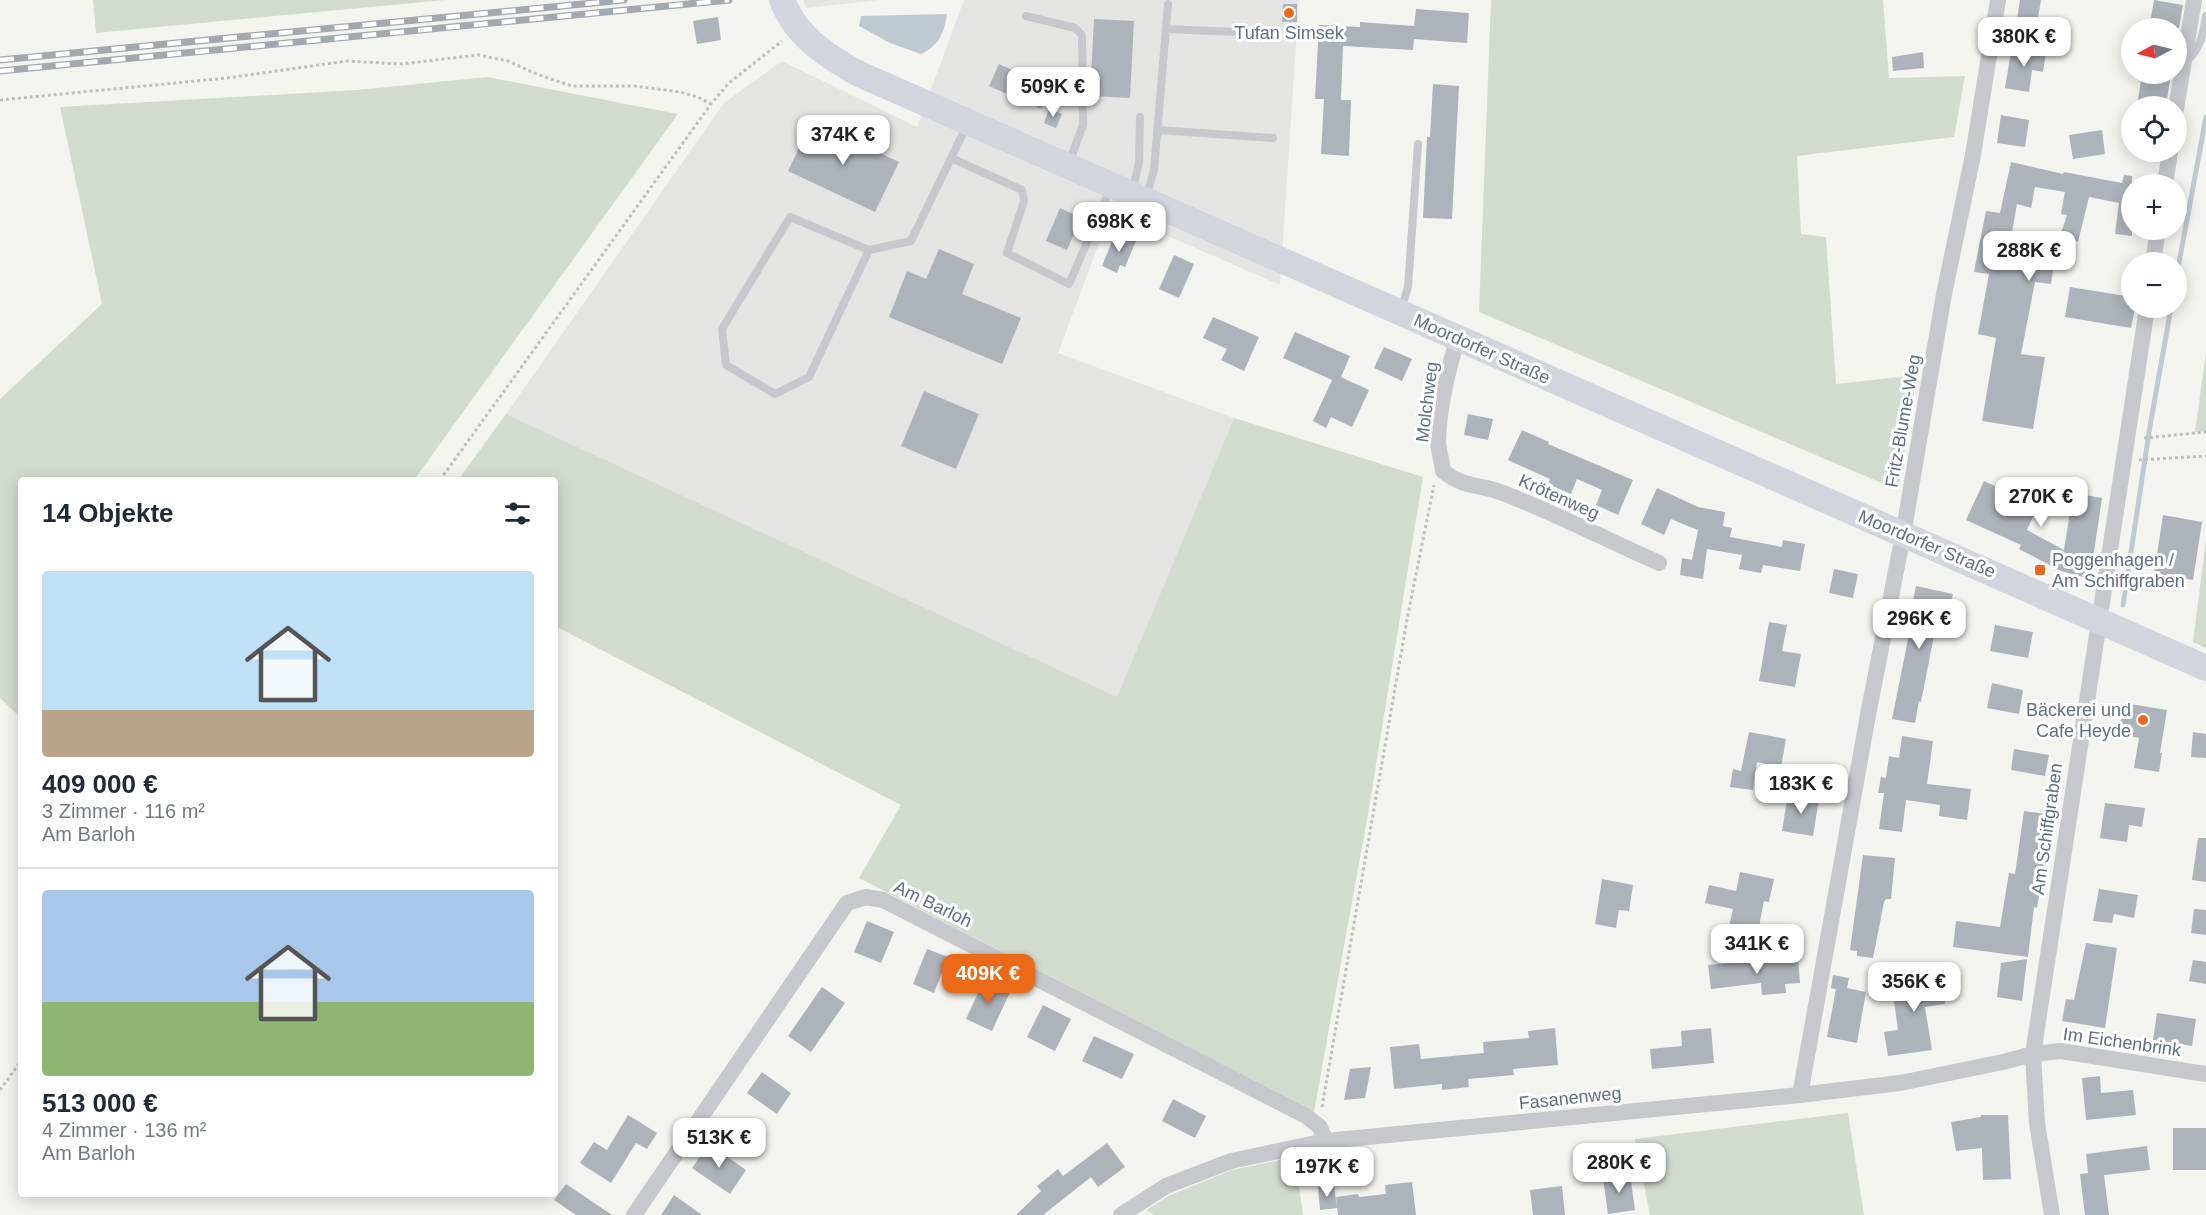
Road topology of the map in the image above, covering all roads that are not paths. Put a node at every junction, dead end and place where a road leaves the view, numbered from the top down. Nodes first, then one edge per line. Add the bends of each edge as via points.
1 (782, 0) edge
2 (1998, 0) edge
3 (2194, 0) edge
4 (1168, 4) dead end
5 (1026, 16) dead end
6 (2206, 16) edge
7 (1166, 29) junction
8 (1258, 33) dead end
9 (2187, 45) edge
10 (2187, 61) edge
11 (1140, 117) dead end
12 (968, 123) junction
13 (1158, 130) junction
14 (1273, 138) dead end
15 (1418, 144) dead end
16 (951, 158) junction
17 (1068, 166) junction
18 (1130, 194) junction
19 (869, 250) junction
20 (1400, 313) junction
21 (2146, 318) edge
22 (1458, 339) junction
23 (1443, 471) joint
24 (1903, 534) junction
25 (1659, 563) dead end
26 (2098, 620) junction
27 (2206, 668) edge
28 (2033, 1054) junction
29 (2206, 1074) edge
30 (1800, 1095) junction
31 (1322, 1134) junction
32 (634, 1215) edge
33 (1121, 1215) edge
34 (2052, 1215) edge

1 - 12 main road, Moordorfer Straße via 796,27 829,57
2 - 24 street, Fritz-Blume-Weg via 1974,155 1944,294
3 - 9 street
4 - 7 lane
5 - 17 lane via 1075,28 1082,35 1083,125
6 - 10 lane via 2202,40
7 - 8 lane
7 - 13 lane
11 - 18 lane via 1139,163
12 - 16 lane
12 - 17 main road, Moordorfer Straße
13 - 14 lane
13 - 18 lane via 1154,170
15 - 20 lane via 1408,287
16 - 18 lane via 1022,190 1024,201 1007,253 1069,284
16 - 19 lane via 911,241
17 - 18 main road, Moordorfer Straße
18 - 20 main road, Moordorfer Straße
19 - 19 lane via 790,217 722,329 726,365 775,394 809,377
20 - 22 main road, Moordorfer Straße
21 - 26 street, Am Schiffgraben
22 - 23 street, Molchweg via 1438,443
22 - 24 main road, Moordorfer Straße
23 - 25 street, Krötenweg via 1468,486 1500,492
24 - 26 main road, Moordorfer Straße
24 - 30 street, Fritz-Blume-Weg
26 - 27 main road, Moordorfer Straße
26 - 28 street, Am Schiffgraben
28 - 29 street, Im Eichenbrink via 2061,1051
28 - 30 street, Fasanenweg via 1900,1083
28 - 34 street, Am Schiffgraben via 2037,1123
30 - 31 street, Fasanenweg
31 - 32 street, Am Barloh via 1305,1116 883,900 866,897 847,903
31 - 33 street, Fasanenweg via 1231,1161 1166,1186

